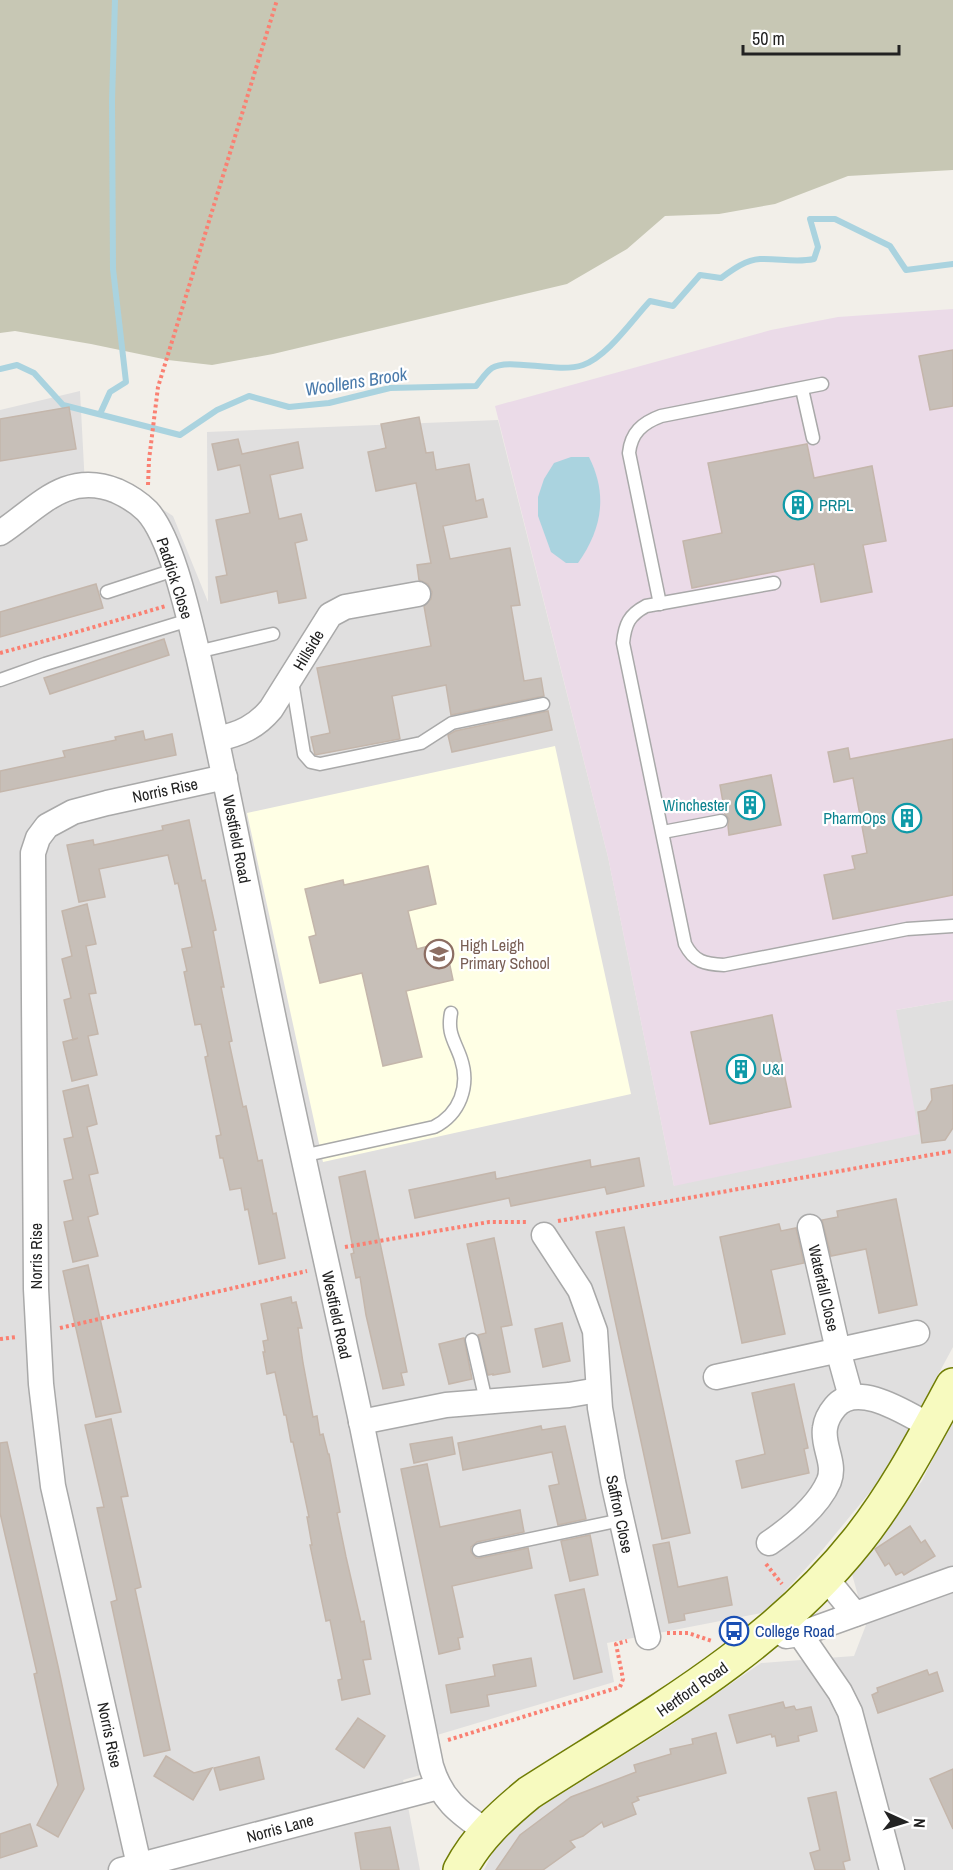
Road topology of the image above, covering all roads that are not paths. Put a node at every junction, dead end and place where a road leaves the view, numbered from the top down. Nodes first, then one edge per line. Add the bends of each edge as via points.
1 (822, 384) dead end
2 (802, 389) junction
3 (813, 438) dead end
4 (0, 533) edge
5 (174, 570) junction
6 (774, 583) dead end
7 (107, 592) dead end
8 (418, 594) dead end
9 (660, 604) junction
10 (187, 610) junction
11 (273, 634) dead end
12 (197, 652) junction
13 (291, 677) junction
14 (0, 680) edge
15 (543, 704) dead end
16 (218, 739) junction
17 (225, 777) junction
18 (721, 821) dead end
19 (663, 832) junction
20 (953, 926) edge
21 (451, 1013) dead end
22 (302, 1156) junction
23 (545, 1227) road end
24 (810, 1227) dead end
25 (917, 1333) dead end
26 (472, 1340) dead end
27 (838, 1350) junction
28 (716, 1377) dead end
29 (953, 1385) edge
30 (598, 1390) junction
31 (851, 1397) junction
32 (486, 1401) junction
33 (361, 1422) junction
34 (930, 1426) junction
35 (621, 1520) junction
36 (769, 1543) dead end
37 (478, 1550) dead end
38 (825, 1577) junction
39 (953, 1579) edge
40 (855, 1614) junction
41 (765, 1634) junction
42 (800, 1634) junction
43 (648, 1637) road end
44 (439, 1786) junction
45 (486, 1831) junction
46 (130, 1867) edge
47 (460, 1870) edge
48 (892, 1870) edge

1 - 2 lane
2 - 3 lane
2 - 9 lane via 661,416 644,424 631,440 629,453
4 - 5 street, Paddick Close via 56,492 74,486 104,487 147,510
5 - 7 lane
5 - 10 street, Paddick Close
6 - 9 lane
8 - 13 street, Hillside via 338,610 330,615
9 - 19 lane via 646,606 628,619 623,643
10 - 12 street, Paddick Close
10 - 14 lane
11 - 12 lane
12 - 16 street, Paddick Close
13 - 15 lane via 304,754 315,764 421,743 452,723
13 - 16 street, Hillside via 257,724
16 - 17 street, Paddick Close
17 - 22 street, Westfield Road
17 - 46 street, Norris Rise via 90,806 46,826 33,853 38,1333 43,1406 55,1495
18 - 19 lane
19 - 20 lane via 685,944 690,955 700,961 724,965 907,929
21 - 22 lane via 451,1035 465,1082 450,1116 434,1127
22 - 33 street, Westfield Road
23 - 30 street, Saffron Close via 587,1306 597,1344
24 - 27 street, Waterfall Close
25 - 27 street, Waterfall Close
26 - 32 lane
27 - 28 street, Waterfall Close
27 - 31 street, Waterfall Close
29 - 34 main road, Hertford Road
30 - 32 street
30 - 35 street, Saffron Close
31 - 34 street via 882,1402
31 - 36 street via 839,1402 825,1428 832,1470 828,1482 800,1519
32 - 33 street
33 - 44 street, Westfield Road via 431,1766
34 - 38 main road, Hertford Road via 886,1502
35 - 37 lane
35 - 43 street, Saffron Close
38 - 40 street
38 - 41 main road, Hertford Road
39 - 40 street
40 - 42 street
41 - 42 street
41 - 45 main road, Hertford Road via 675,1701 529,1793
42 - 48 street via 850,1712
44 - 45 street, Westfield Road via 449,1803
44 - 46 street, Norris Lane
45 - 47 main road, Hertford Road

